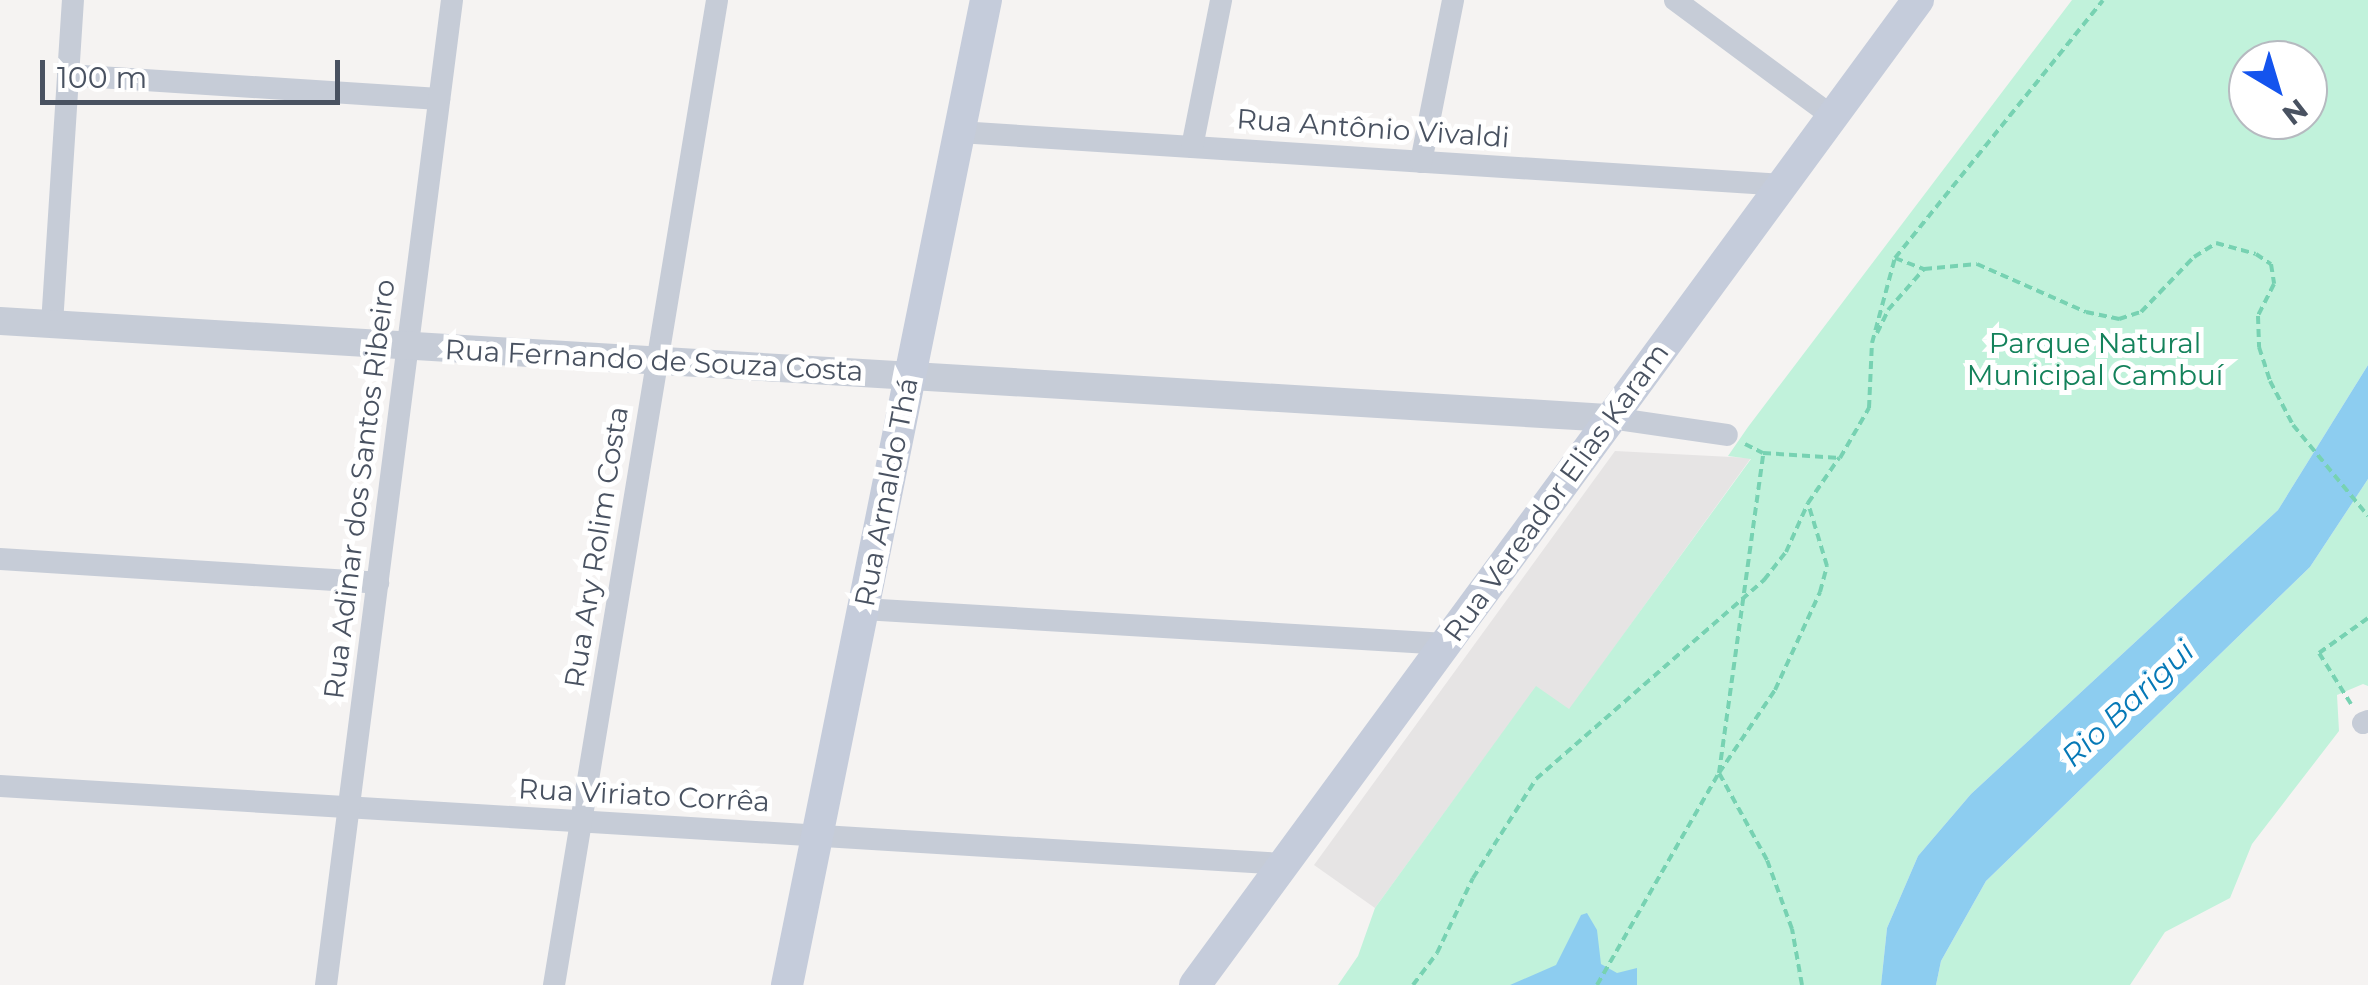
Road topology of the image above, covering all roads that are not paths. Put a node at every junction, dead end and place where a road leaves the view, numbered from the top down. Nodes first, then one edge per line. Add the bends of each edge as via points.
1 (73, 0) edge
2 (452, 0) edge
3 (716, 0) edge
4 (986, 0) edge
5 (1221, 0) edge
6 (1453, 0) edge
7 (1675, 0) edge
8 (1918, 0) edge
9 (68, 75) junction
10 (439, 99) junction
11 (1832, 116) junction
12 (959, 132) junction
13 (1192, 147) junction
14 (1421, 162) junction
15 (1783, 185) junction
16 (0, 321) edge
17 (52, 324) junction
18 (408, 346) junction
19 (657, 360) junction
20 (910, 376) junction
21 (1611, 418) junction
22 (1727, 435) road end
23 (0, 559) edge
24 (378, 583) junction
25 (862, 610) junction
26 (1446, 644) junction
27 (0, 786) edge
28 (349, 808) junction
29 (581, 821) junction
30 (817, 835) junction
31 (1284, 864) junction
32 (326, 985) edge
33 (554, 985) edge
34 (787, 985) edge
35 (1195, 985) edge

1 - 9 street
2 - 10 street, Rua Adinar dos Santos Ribeiro
3 - 19 street, Rua Ary Rolim Costa
4 - 12 main road, Rua Arnaldo Thá
5 - 13 street
6 - 14 street
7 - 11 street
8 - 11 main road, Rua Vereador Elias Karam
9 - 10 street
9 - 17 street
10 - 18 street, Rua Adinar dos Santos Ribeiro
11 - 15 main road, Rua Vereador Elias Karam
12 - 13 street, Rua Antônio Vivaldi
12 - 20 main road, Rua Arnaldo Thá
13 - 14 street, Rua Antônio Vivaldi
14 - 15 street, Rua Antônio Vivaldi
15 - 21 main road, Rua Vereador Elias Karam
16 - 17 street, Rua Fernando de Souza Costa
17 - 18 street, Rua Fernando de Souza Costa
18 - 19 street, Rua Fernando de Souza Costa
18 - 24 street, Rua Adinar dos Santos Ribeiro
19 - 20 street, Rua Fernando de Souza Costa
19 - 29 street, Rua Ary Rolim Costa
20 - 21 street, Rua Fernando de Souza Costa
20 - 25 main road, Rua Arnaldo Thá
21 - 22 street, Rua Fernando de Souza Costa
21 - 26 main road, Rua Vereador Elias Karam
23 - 24 street
24 - 28 street, Rua Adinar dos Santos Ribeiro
25 - 26 street
25 - 30 main road, Rua Arnaldo Thá
26 - 31 main road, Rua Vereador Elias Karam
27 - 28 street, Rua Viriato Corrêa
28 - 29 street, Rua Viriato Corrêa
28 - 32 street, Rua Adinar dos Santos Ribeiro
29 - 30 street, Rua Viriato Corrêa
29 - 33 street, Rua Ary Rolim Costa
30 - 31 street, Rua Viriato Corrêa
30 - 34 main road, Rua Arnaldo Thá
31 - 35 main road, Rua Vereador Elias Karam

